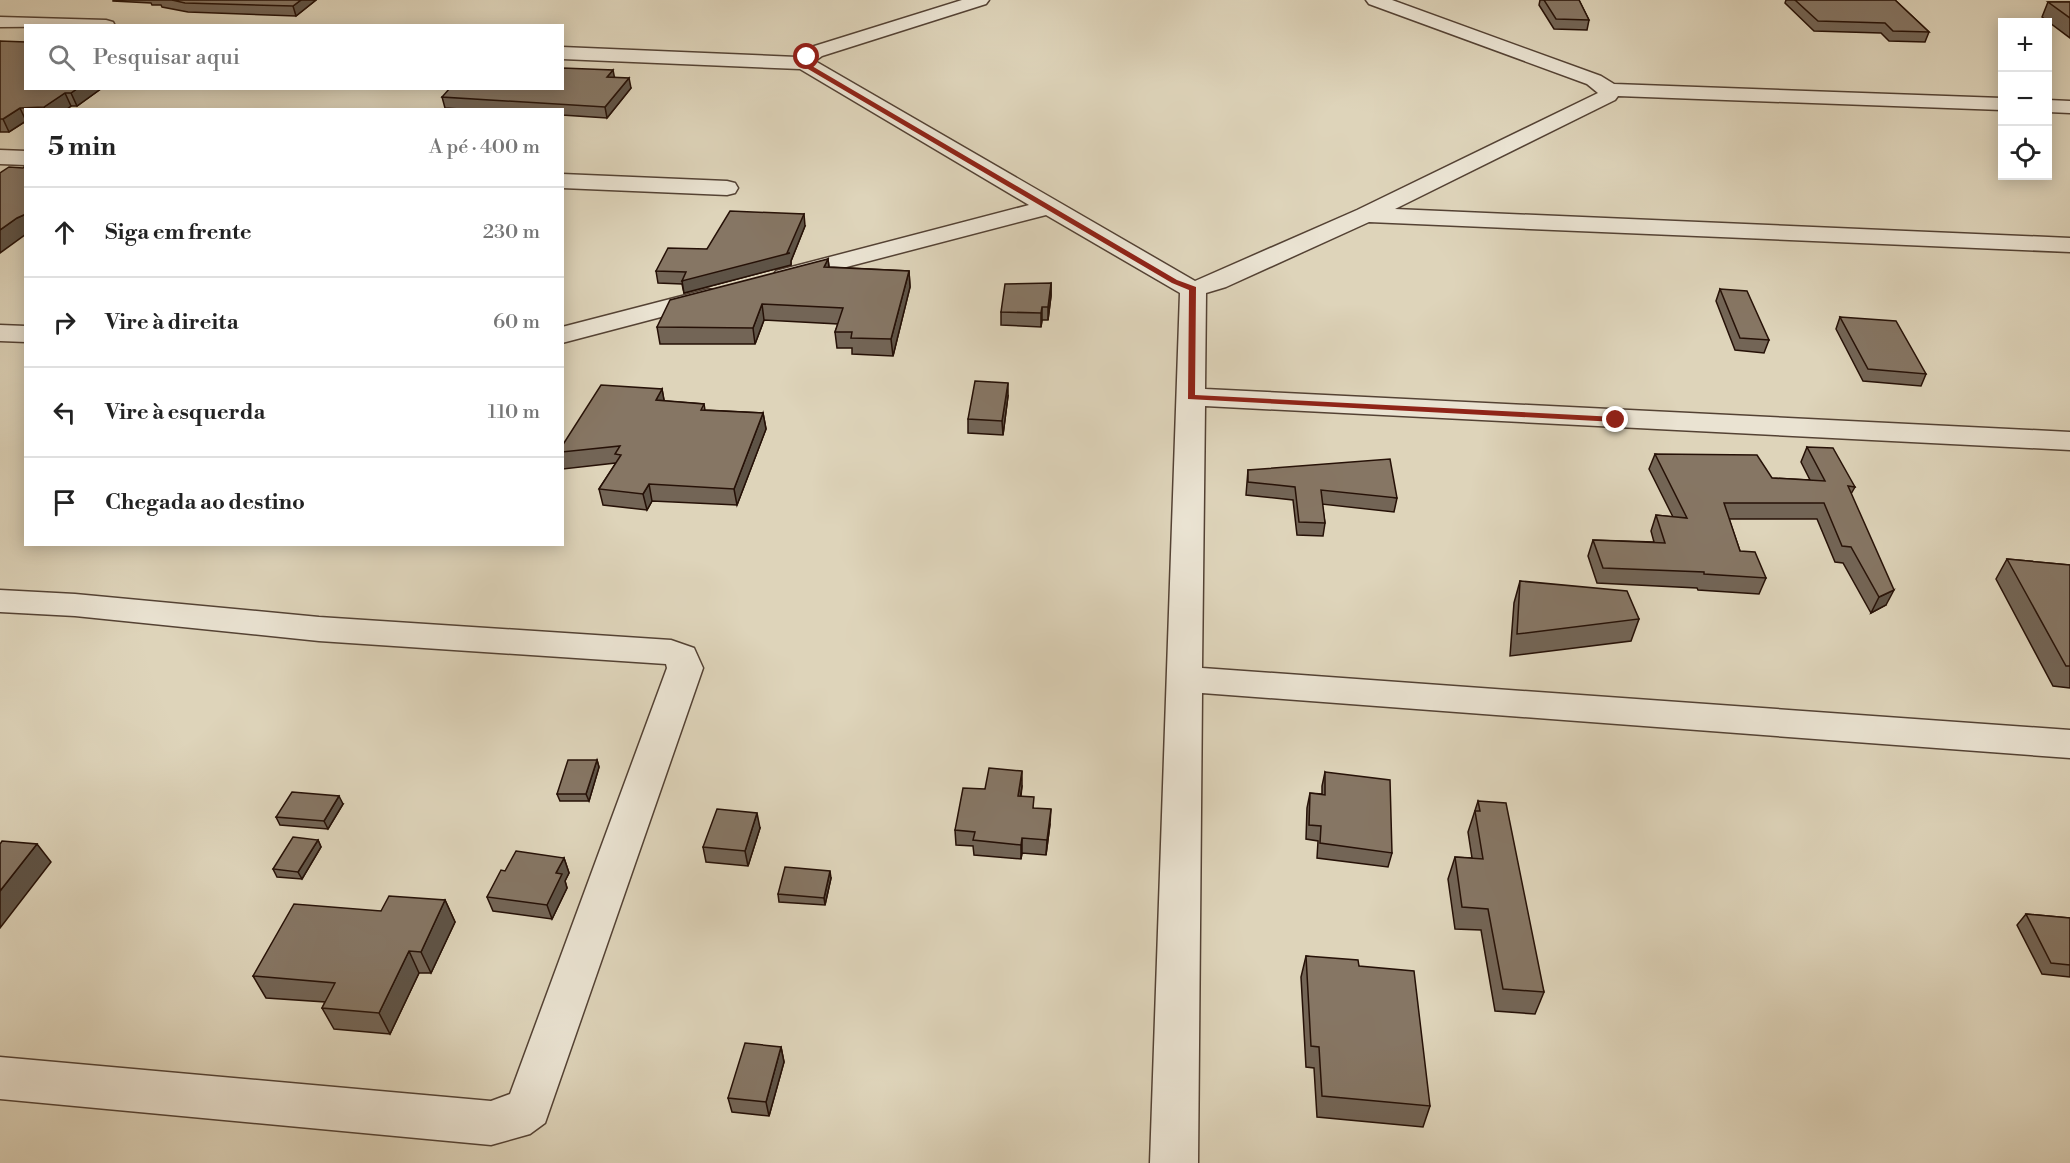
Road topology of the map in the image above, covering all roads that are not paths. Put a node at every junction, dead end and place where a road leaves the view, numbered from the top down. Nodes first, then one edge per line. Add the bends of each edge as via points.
1 (980, 0) edge
2 (1375, 0) edge
3 (0, 22) edge
4 (53, 24) edge
5 (0, 31) edge
6 (24, 32) edge
7 (564, 53) edge
8 (804, 63) junction
9 (1609, 90) junction
10 (1998, 104) edge
11 (2052, 106) edge
12 (2070, 107) edge
13 (0, 157) edge
14 (24, 158) edge
15 (564, 181) edge
16 (727, 188) dead end
17 (1048, 207) junction
18 (1365, 215) junction
19 (2070, 245) edge
20 (1193, 289) junction
21 (0, 333) edge
22 (24, 334) edge
23 (564, 334) edge
24 (1191, 397) junction
25 (2070, 441) edge
26 (0, 601) edge
27 (1184, 679) junction
28 (2070, 744) edge
29 (0, 1078) edge
30 (1174, 1163) edge

1 - 8 street via 815,52
2 - 9 street via 1594,80
3 - 4 street
5 - 6 street
7 - 8 street
8 - 17 street
9 - 10 street
9 - 18 street via 1608,96
11 - 12 street
13 - 14 street
15 - 16 street
17 - 20 street
17 - 23 street
18 - 19 street
18 - 20 street via 1217,282
20 - 24 street
21 - 22 street
24 - 25 street
24 - 27 street
26 - 29 street via 319,629 670,652 682,657 685,668 528,1108 513,1118 491,1123
27 - 28 street
27 - 30 street

